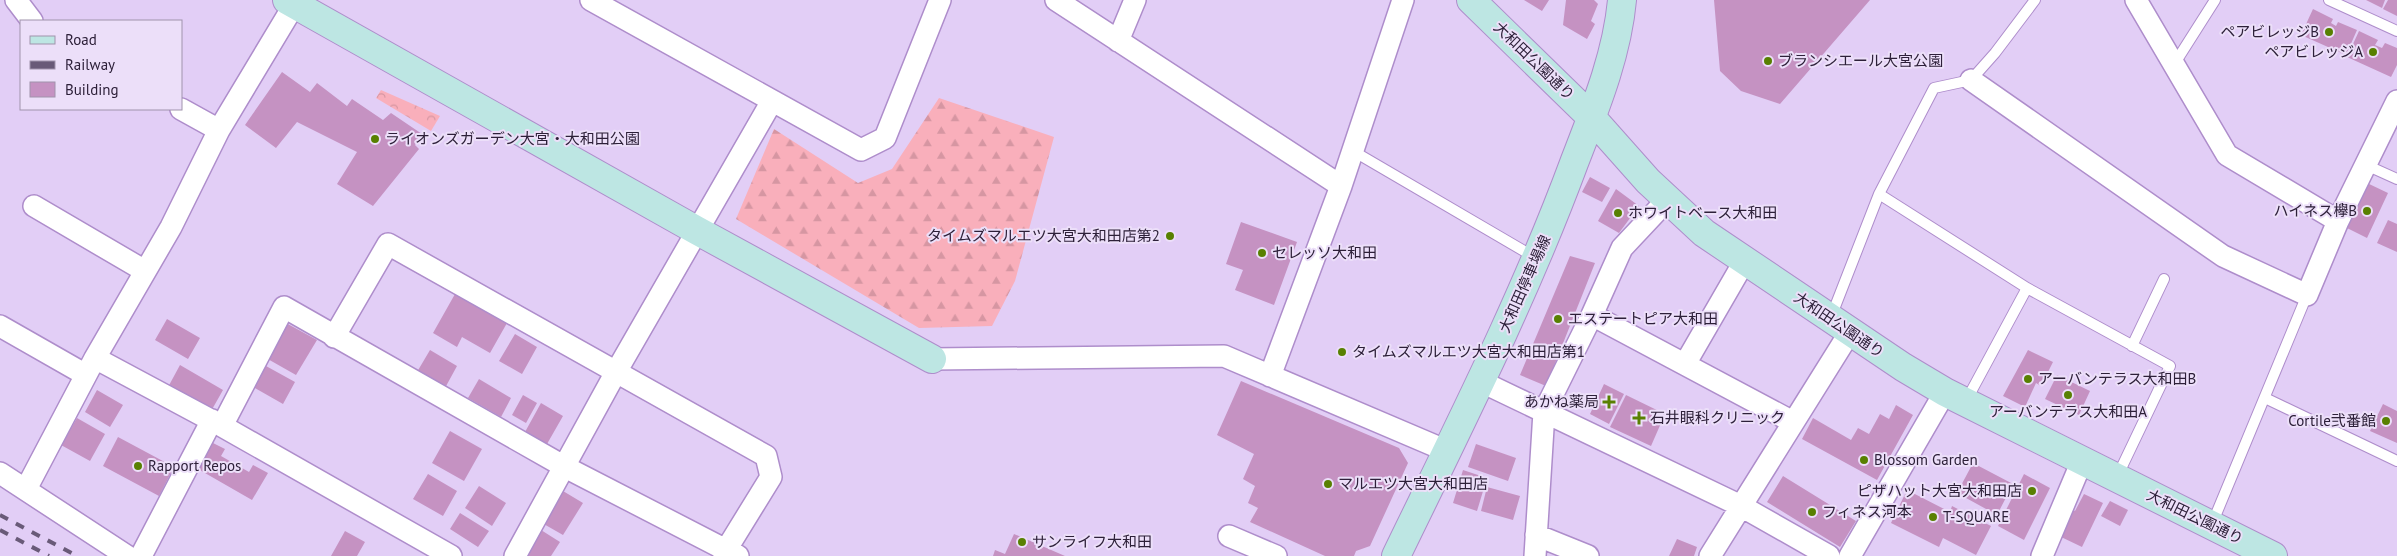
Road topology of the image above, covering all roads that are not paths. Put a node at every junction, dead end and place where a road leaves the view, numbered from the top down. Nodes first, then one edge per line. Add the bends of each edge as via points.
1 (16, 0) edge
2 (591, 0) edge
3 (940, 0) edge
4 (1056, 0) edge
5 (1135, 0) edge
6 (1403, 0) edge
7 (1471, 0) edge
8 (1622, 0) edge
9 (2035, 0) edge
10 (2136, 0) edge
11 (2215, 0) edge
12 (2329, 0) edge
13 (293, 1) edge
14 (31, 20) edge
15 (2397, 31) edge
16 (1118, 41) junction
17 (2175, 63) junction
18 (1971, 80) junction
19 (2397, 101) edge
20 (772, 102) junction
21 (182, 110) edge
22 (1592, 118) junction
23 (219, 130) junction
24 (1353, 152) junction
25 (2366, 165) junction
26 (2397, 179) edge
27 (1342, 186) junction
28 (1879, 194) junction
29 (1668, 199) junction
30 (34, 206) dead end
31 (2338, 221) junction
32 (696, 230) junction
33 (1536, 258) junction
34 (1744, 262) junction
35 (145, 271) junction
36 (2164, 279) dead end
37 (2027, 288) junction
38 (2306, 295) junction
39 (1592, 315) junction
40 (0, 326) edge
41 (1840, 326) junction
42 (334, 337) junction
43 (2132, 346) junction
44 (932, 359) joint
45 (1685, 364) junction
46 (90, 367) junction
47 (616, 372) junction
48 (1270, 376) junction
49 (1482, 382) junction
50 (1955, 397) junction
51 (2265, 398) junction
52 (1544, 412) junction
53 (1793, 422) junction
54 (217, 423) junction
55 (1447, 451) junction
56 (2397, 461) edge
57 (2082, 462) junction
58 (565, 467) junction
59 (0, 473) edge
60 (2116, 478) junction
61 (26, 488) junction
62 (1741, 506) junction
63 (2212, 524) junction
64 (1536, 535) junction
65 (1229, 536) dead end
66 (729, 554) edge
67 (127, 556) edge
68 (141, 556) edge
69 (452, 556) edge
70 (516, 556) edge
71 (1276, 556) edge
72 (1396, 556) edge
73 (1535, 556) edge
74 (1588, 556) edge
75 (1710, 556) edge
76 (1829, 556) edge
77 (1850, 556) edge
78 (2042, 556) edge
79 (2273, 556) edge

1 - 14 street
2 - 20 street
3 - 20 street via 886,138 861,150
4 - 16 street
5 - 16 street
6 - 24 street
7 - 22 street, 大和田公園通り
8 - 22 street, 大和田停車場線 via 1620,27
9 - 18 lane
10 - 17 street
11 - 17 lane
12 - 15 lane
13 - 23 street
13 - 32 street
16 - 27 street
17 - 31 street via 2227,155
18 - 28 lane via 1934,88
18 - 38 street via 2223,256
19 - 25 street
20 - 32 street
21 - 23 street
22 - 29 street, 大和田公園通り
22 - 33 street, 大和田停車場線
23 - 35 street via 171,227
24 - 27 street
24 - 33 lane
25 - 26 lane
25 - 31 street
27 - 48 street
28 - 37 lane
28 - 41 lane
29 - 34 street, 大和田公園通り via 1704,233
29 - 39 street via 1622,248
30 - 35 street
31 - 38 street
32 - 44 street
32 - 47 street
33 - 49 street, 大和田停車場線
34 - 41 street, 大和田公園通り
34 - 45 street
35 - 46 street
36 - 43 lane
37 - 43 lane
37 - 50 lane
38 - 51 lane
39 - 45 street
39 - 52 street
40 - 46 street
41 - 50 street, 大和田公園通り
41 - 53 street
42 - 47 street via 388,244
42 - 54 street via 284,307
42 - 58 street
43 - 60 lane via 2170,366
44 - 48 street via 1224,356
45 - 53 street
46 - 54 street
46 - 61 street
47 - 58 street
47 - 66 street via 766,456 771,477
48 - 55 street
49 - 52 street
49 - 55 street, 大和田停車場線
50 - 57 street, 大和田公園通り
50 - 77 street
51 - 56 lane
51 - 63 lane
52 - 62 street
52 - 64 street
53 - 62 street
54 - 68 street
54 - 69 street
55 - 72 street, 大和田停車場線
57 - 60 street, 大和田公園通り
57 - 78 street
58 - 66 street
58 - 70 street
59 - 61 street
60 - 63 street, 大和田公園通り
61 - 67 street
62 - 75 street
62 - 76 street
63 - 79 street, 大和田公園通り
64 - 73 street
64 - 74 street
65 - 71 street

